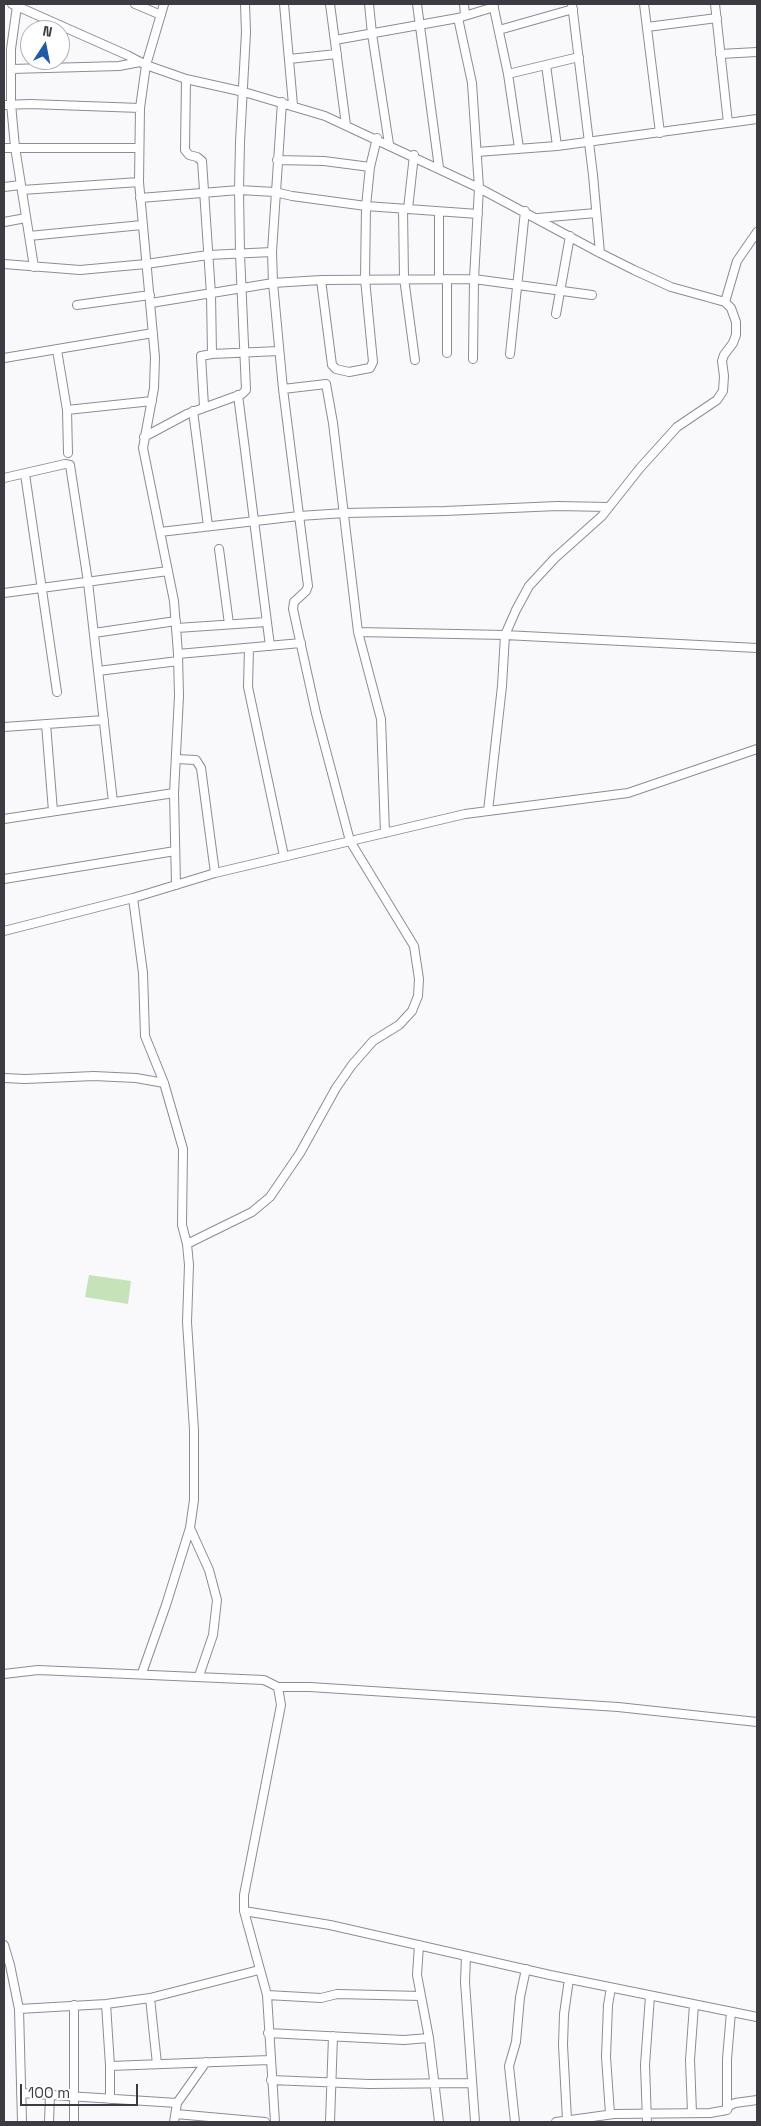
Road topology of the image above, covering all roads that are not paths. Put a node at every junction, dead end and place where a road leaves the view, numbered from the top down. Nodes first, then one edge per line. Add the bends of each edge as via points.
1 (135, 4) edge
2 (164, 4) edge
3 (245, 4) edge
4 (284, 4) edge
5 (330, 4) edge
6 (369, 4) edge
7 (417, 4) edge
8 (464, 4) edge
9 (644, 4) edge
10 (715, 4) edge
11 (20, 6) edge
12 (494, 6) edge
13 (572, 6) edge
14 (161, 15) junction
15 (461, 16) junction
16 (717, 18) junction
17 (419, 23) junction
18 (646, 27) junction
19 (499, 30) junction
20 (372, 34) junction
21 (335, 40) junction
22 (757, 52) edge
23 (337, 54) junction
24 (720, 54) junction
25 (579, 57) junction
26 (289, 59) junction
27 (143, 64) junction
28 (546, 65) junction
29 (11, 69) junction
30 (508, 74) junction
31 (186, 80) junction
32 (244, 92) junction
33 (282, 102) junction
34 (8, 105) edge
35 (293, 105) junction
36 (140, 108) junction
37 (757, 119) edge
38 (728, 123) junction
39 (346, 125) junction
40 (660, 133) junction
41 (376, 138) junction
42 (589, 141) junction
43 (389, 144) junction
44 (557, 146) junction
45 (15, 147) junction
46 (4, 148) edge
47 (139, 148) junction
48 (519, 148) junction
49 (477, 152) junction
50 (414, 156) junction
51 (277, 160) junction
52 (370, 167) junction
53 (439, 168) junction
54 (139, 182) junction
55 (4, 187) edge
56 (21, 187) junction
57 (479, 188) junction
58 (239, 190) junction
59 (275, 192) junction
60 (204, 193) junction
61 (140, 198) junction
62 (366, 206) junction
63 (405, 209) junction
64 (525, 211) junction
65 (439, 212) junction
66 (596, 213) junction
67 (478, 214) junction
68 (26, 218) junction
69 (538, 218) junction
70 (4, 222) edge
71 (142, 225) junction
72 (757, 232) edge
73 (29, 236) junction
74 (570, 236) junction
75 (272, 252) junction
76 (600, 253) junction
77 (240, 254) junction
78 (208, 255) junction
79 (4, 264) edge
80 (146, 264) junction
81 (34, 267) junction
82 (404, 278) junction
83 (443, 278) junction
84 (365, 279) junction
85 (474, 279) junction
86 (321, 280) junction
87 (273, 283) junction
88 (516, 285) junction
89 (241, 289) junction
90 (560, 291) junction
91 (211, 294) junction
92 (592, 295) dead end
93 (150, 299) junction
94 (725, 302) junction
95 (77, 305) dead end
96 (556, 314) dead end
97 (153, 333) junction
98 (57, 350) junction
99 (279, 351) junction
100 (244, 353) junction
101 (447, 353) dead end
102 (212, 354) junction
103 (510, 354) dead end
104 (4, 358) edge
105 (473, 359) dead end
106 (415, 360) dead end
107 (283, 389) junction
108 (238, 395) junction
109 (152, 401) junction
110 (204, 406) junction
111 (67, 410) junction
112 (193, 411) junction
113 (144, 437) junction
114 (68, 453) dead end
115 (25, 474) junction
116 (4, 478) edge
117 (609, 507) junction
118 (345, 513) junction
119 (299, 516) junction
120 (253, 522) junction
121 (208, 526) junction
122 (160, 532) junction
123 (219, 549) dead end
124 (168, 571) junction
125 (88, 582) junction
126 (43, 589) junction
127 (4, 593) edge
128 (266, 622) junction
129 (176, 624) junction
130 (229, 624) junction
131 (358, 632) junction
132 (94, 633) junction
133 (505, 635) junction
134 (301, 643) junction
135 (270, 646) junction
136 (249, 648) junction
137 (757, 648) edge
138 (178, 657) junction
139 (98, 671) junction
140 (57, 692) dead end
141 (104, 720) junction
142 (46, 724) junction
143 (4, 727) edge
144 (757, 749) edge
145 (176, 759) junction
146 (174, 793) junction
147 (113, 802) junction
148 (53, 811) junction
149 (488, 811) junction
150 (4, 819) edge
151 (385, 833) junction
152 (350, 841) junction
153 (175, 851) junction
154 (284, 856) junction
155 (215, 872) junction
156 (4, 879) edge
157 (176, 885) junction
158 (133, 898) junction
159 (4, 931) edge
160 (4, 1078) edge
161 (164, 1082) junction
162 (187, 1244) junction
163 (190, 1528) junction
164 (142, 1673) junction
165 (4, 1674) edge
166 (199, 1676) junction
167 (278, 1687) junction
168 (757, 1722) edge
169 (244, 1911) junction
170 (4, 1945) edge
171 (419, 1945) junction
172 (466, 1956) junction
173 (6, 1957) edge
174 (526, 1969) junction
175 (259, 1970) junction
176 (569, 1979) junction
177 (611, 1988) junction
178 (266, 1995) junction
179 (420, 1996) junction
180 (650, 1996) junction
181 (150, 1998) junction
182 (106, 2004) junction
183 (694, 2005) junction
184 (74, 2006) junction
185 (19, 2009) junction
186 (731, 2012) junction
187 (757, 2017) edge
188 (268, 2032) junction
189 (333, 2036) junction
190 (429, 2038) junction
191 (269, 2060) junction
192 (206, 2062) junction
193 (157, 2064) junction
194 (110, 2066) junction
195 (271, 2080) junction
196 (331, 2082) junction
197 (471, 2083) junction
198 (434, 2084) junction
199 (21, 2093) junction
200 (50, 2095) junction
201 (74, 2096) junction
202 (110, 2099) junction
203 (757, 2100) edge
204 (178, 2103) junction
205 (727, 2110) junction
206 (646, 2113) junction
207 (692, 2113) junction
208 (613, 2117) edge
209 (175, 2118) edge
210 (567, 2120) junction
211 (578, 2120) edge
212 (22, 2122) edge
213 (49, 2122) edge
214 (74, 2122) edge
215 (265, 2122) edge
216 (275, 2122) edge
217 (330, 2122) edge
218 (439, 2122) edge
219 (475, 2122) edge
220 (515, 2122) edge
221 (556, 2122) edge
222 (647, 2122) edge

1 - 14 street
2 - 14 street
3 - 32 street
4 - 26 street
5 - 21 street
6 - 20 street
7 - 17 street
8 - 15 street
9 - 18 street
10 - 16 street
11 - 27 street
11 - 29 street via 11,49
12 - 15 street
12 - 19 street
13 - 19 street
13 - 25 street
14 - 27 street
15 - 17 street
15 - 49 street via 472,83
16 - 18 street
16 - 24 street
17 - 20 street
17 - 53 street
18 - 40 street
19 - 30 street
20 - 21 street
20 - 43 street
21 - 23 street
22 - 24 street
23 - 26 street
23 - 39 street
24 - 38 street
25 - 28 street
25 - 42 street
26 - 35 street
27 - 29 street
27 - 31 street
27 - 36 street
28 - 30 street
28 - 44 street
29 - 34 street
30 - 48 street
31 - 32 street
31 - 60 street via 185,150 202,161
32 - 33 street
32 - 58 street
33 - 35 street
33 - 51 street
34 - 36 street
34 - 45 street
35 - 39 street
36 - 47 street
37 - 38 street
38 - 40 street
39 - 41 street
40 - 42 street
41 - 43 street
41 - 52 street
42 - 44 street
42 - 66 street
43 - 50 street
44 - 48 street
45 - 46 street
45 - 47 street
45 - 56 street
47 - 54 street
48 - 49 street
49 - 57 street
50 - 53 street
50 - 63 street
51 - 52 street via 324,161
51 - 59 street
52 - 62 street
53 - 57 street
54 - 56 street
54 - 61 street
55 - 56 street
56 - 68 street
57 - 64 street
57 - 67 street
58 - 59 street
58 - 60 street
58 - 77 street
59 - 62 street
59 - 75 street
60 - 61 street
60 - 78 street
61 - 71 street
62 - 63 street
62 - 84 street
63 - 65 street
63 - 82 street
64 - 69 street
64 - 88 street
65 - 67 street
65 - 83 street
66 - 69 street
66 - 76 street
67 - 85 street
68 - 70 street
68 - 73 street
69 - 74 street
71 - 73 street
71 - 80 street
72 - 94 street via 737,261
73 - 81 street
74 - 76 street
74 - 90 street
75 - 77 street
75 - 87 street
76 - 94 street via 671,287
77 - 78 street
77 - 89 street
78 - 80 street
78 - 91 street
79 - 81 street
80 - 81 street via 80,270
80 - 93 street
82 - 83 street
82 - 84 street
82 - 106 street
83 - 85 street
83 - 101 street
84 - 86 street
84 - 86 street via 373,362 370,368 349,372 332,365
85 - 88 street
85 - 105 street
86 - 87 street
87 - 89 street
87 - 99 street
88 - 90 street
88 - 103 street
89 - 91 street
89 - 100 street
90 - 92 street
90 - 96 street
91 - 93 street
91 - 102 street
93 - 95 street
93 - 97 street
94 - 117 street via 736,322 733,343 722,361 723,391 717,400 677,427
97 - 98 street
97 - 109 street
98 - 104 street
98 - 111 street
99 - 100 street
99 - 107 street
100 - 102 street
100 - 108 street via 246,390
102 - 110 street via 201,357
107 - 118 street via 326,384
107 - 119 street
108 - 110 street
108 - 120 street
109 - 111 street
109 - 113 street
110 - 112 street
111 - 114 street
112 - 113 street
112 - 121 street
113 - 122 street via 143,448
115 - 116 street
115 - 125 street via 70,465
115 - 126 street
117 - 118 street
117 - 133 street via 529,586
118 - 119 street
118 - 131 street
119 - 120 street
119 - 134 street via 308,586 293,605
120 - 121 street
120 - 128 street
121 - 122 street
122 - 124 street
123 - 130 street
124 - 125 street
124 - 129 street
125 - 126 street
125 - 132 street
126 - 127 street
126 - 140 street
128 - 130 street
128 - 135 street
129 - 130 street
129 - 132 street
129 - 138 street
131 - 133 street
131 - 151 street via 381,719
132 - 139 street
133 - 137 street
133 - 149 street
134 - 135 street
134 - 152 street
135 - 136 street
136 - 138 street
136 - 154 street via 248,688
138 - 139 street
138 - 145 street
139 - 141 street
141 - 142 street
141 - 147 street
142 - 143 street
142 - 148 street
144 - 149 street via 628,792
145 - 146 street
145 - 155 street via 196,760 201,768
146 - 147 street
146 - 153 street
147 - 148 street
148 - 150 street
149 - 151 street
151 - 152 street
152 - 154 street
152 - 162 street via 414,946 419,979 418,996 412,1011 399,1025 373,1041 352,1064 270,1197 244,1216
153 - 156 street
153 - 157 street
154 - 155 street
155 - 157 street
157 - 158 street
158 - 159 street
158 - 161 street via 143,974 145,1036
160 - 161 street via 94,1076
161 - 162 street via 184,1149 182,1225
162 - 163 street via 186,1322 194,1430 194,1500
163 - 164 street
163 - 166 street via 209,1570 217,1600 213,1635
164 - 165 street via 38,1670
164 - 166 street
166 - 167 street via 264,1680
167 - 168 street via 618,1707
167 - 169 street via 281,1705 244,1895
169 - 171 street via 330,1925
169 - 175 street
170 - 173 street
171 - 172 street
171 - 179 street via 417,1975
172 - 174 street
172 - 197 street
173 - 185 street
174 - 176 street
174 - 220 street via 516,2042 509,2066
175 - 178 street
175 - 181 street
176 - 177 street
176 - 210 street via 563,2045
177 - 180 street
177 - 208 street via 606,2057
178 - 179 street via 321,1998 337,1994
178 - 188 street
179 - 190 street
180 - 183 street
180 - 206 street
181 - 182 street
181 - 193 street
182 - 184 street
182 - 194 street
183 - 186 street
183 - 207 street via 690,2060
184 - 185 street
184 - 201 street
185 - 199 street
186 - 187 street
186 - 205 street
188 - 189 street
188 - 191 street
189 - 190 street via 404,2040
189 - 196 street
190 - 198 street
191 - 192 street
191 - 195 street
192 - 193 street
192 - 204 street
193 - 194 street
194 - 202 street
195 - 196 street
195 - 216 street
196 - 198 street
196 - 217 street
197 - 198 street
197 - 219 street
198 - 218 street
199 - 200 street
199 - 212 street
200 - 201 street
200 - 213 street
201 - 202 street
201 - 214 street
202 - 204 street
203 - 205 street via 732,2104
204 - 209 street
205 - 207 street
206 - 207 street
206 - 208 street
206 - 222 street
208 - 211 street
209 - 215 street
210 - 211 street
210 - 221 street

